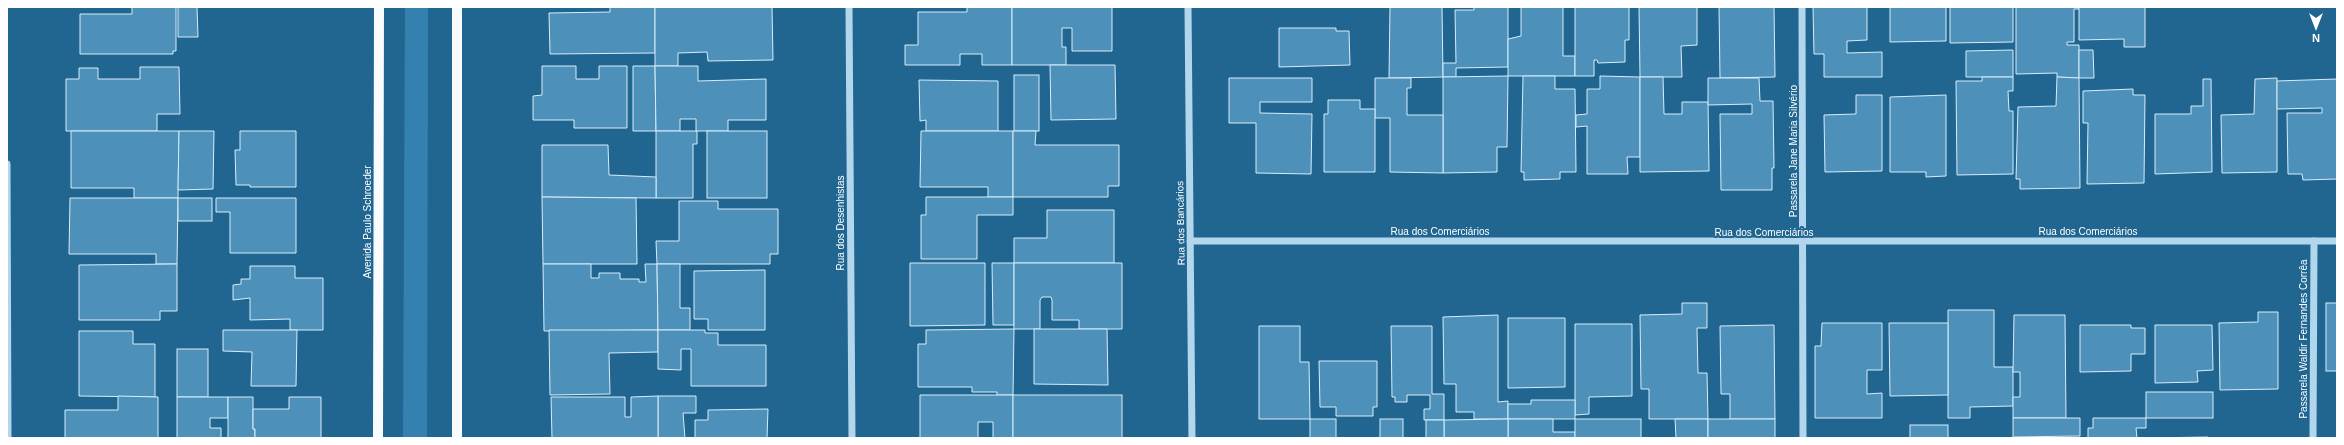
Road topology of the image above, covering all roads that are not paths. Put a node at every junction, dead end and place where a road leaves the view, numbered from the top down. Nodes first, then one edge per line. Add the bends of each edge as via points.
1 (379, 7) edge
2 (457, 7) edge
3 (849, 7) edge
4 (1188, 7) edge
5 (1802, 7) edge
6 (7, 164) edge
7 (1190, 241) junction
8 (2314, 241) junction
9 (2337, 241) edge
10 (1803, 242) junction
11 (8, 438) edge
12 (378, 438) edge
13 (457, 438) edge
14 (852, 438) edge
15 (1192, 438) edge
16 (1803, 438) edge
17 (2313, 438) edge

1 - 12 main road, Avenida Paulo Schroeder
2 - 13 main road
3 - 14 street, Rua dos Desenhistas
4 - 7 street, Rua dos Bancários
5 - 10 street, Passarela Jane Maria Silvério
6 - 11 street
7 - 10 street, Rua dos Comerciários
7 - 15 street, Rua dos Bancários
8 - 9 street, Rua dos Comerciários
8 - 10 street, Rua dos Comerciários
8 - 17 street, Passarela Waldir Fernandes Corrêa
10 - 16 street, Passarela Jane Maria Silvério

